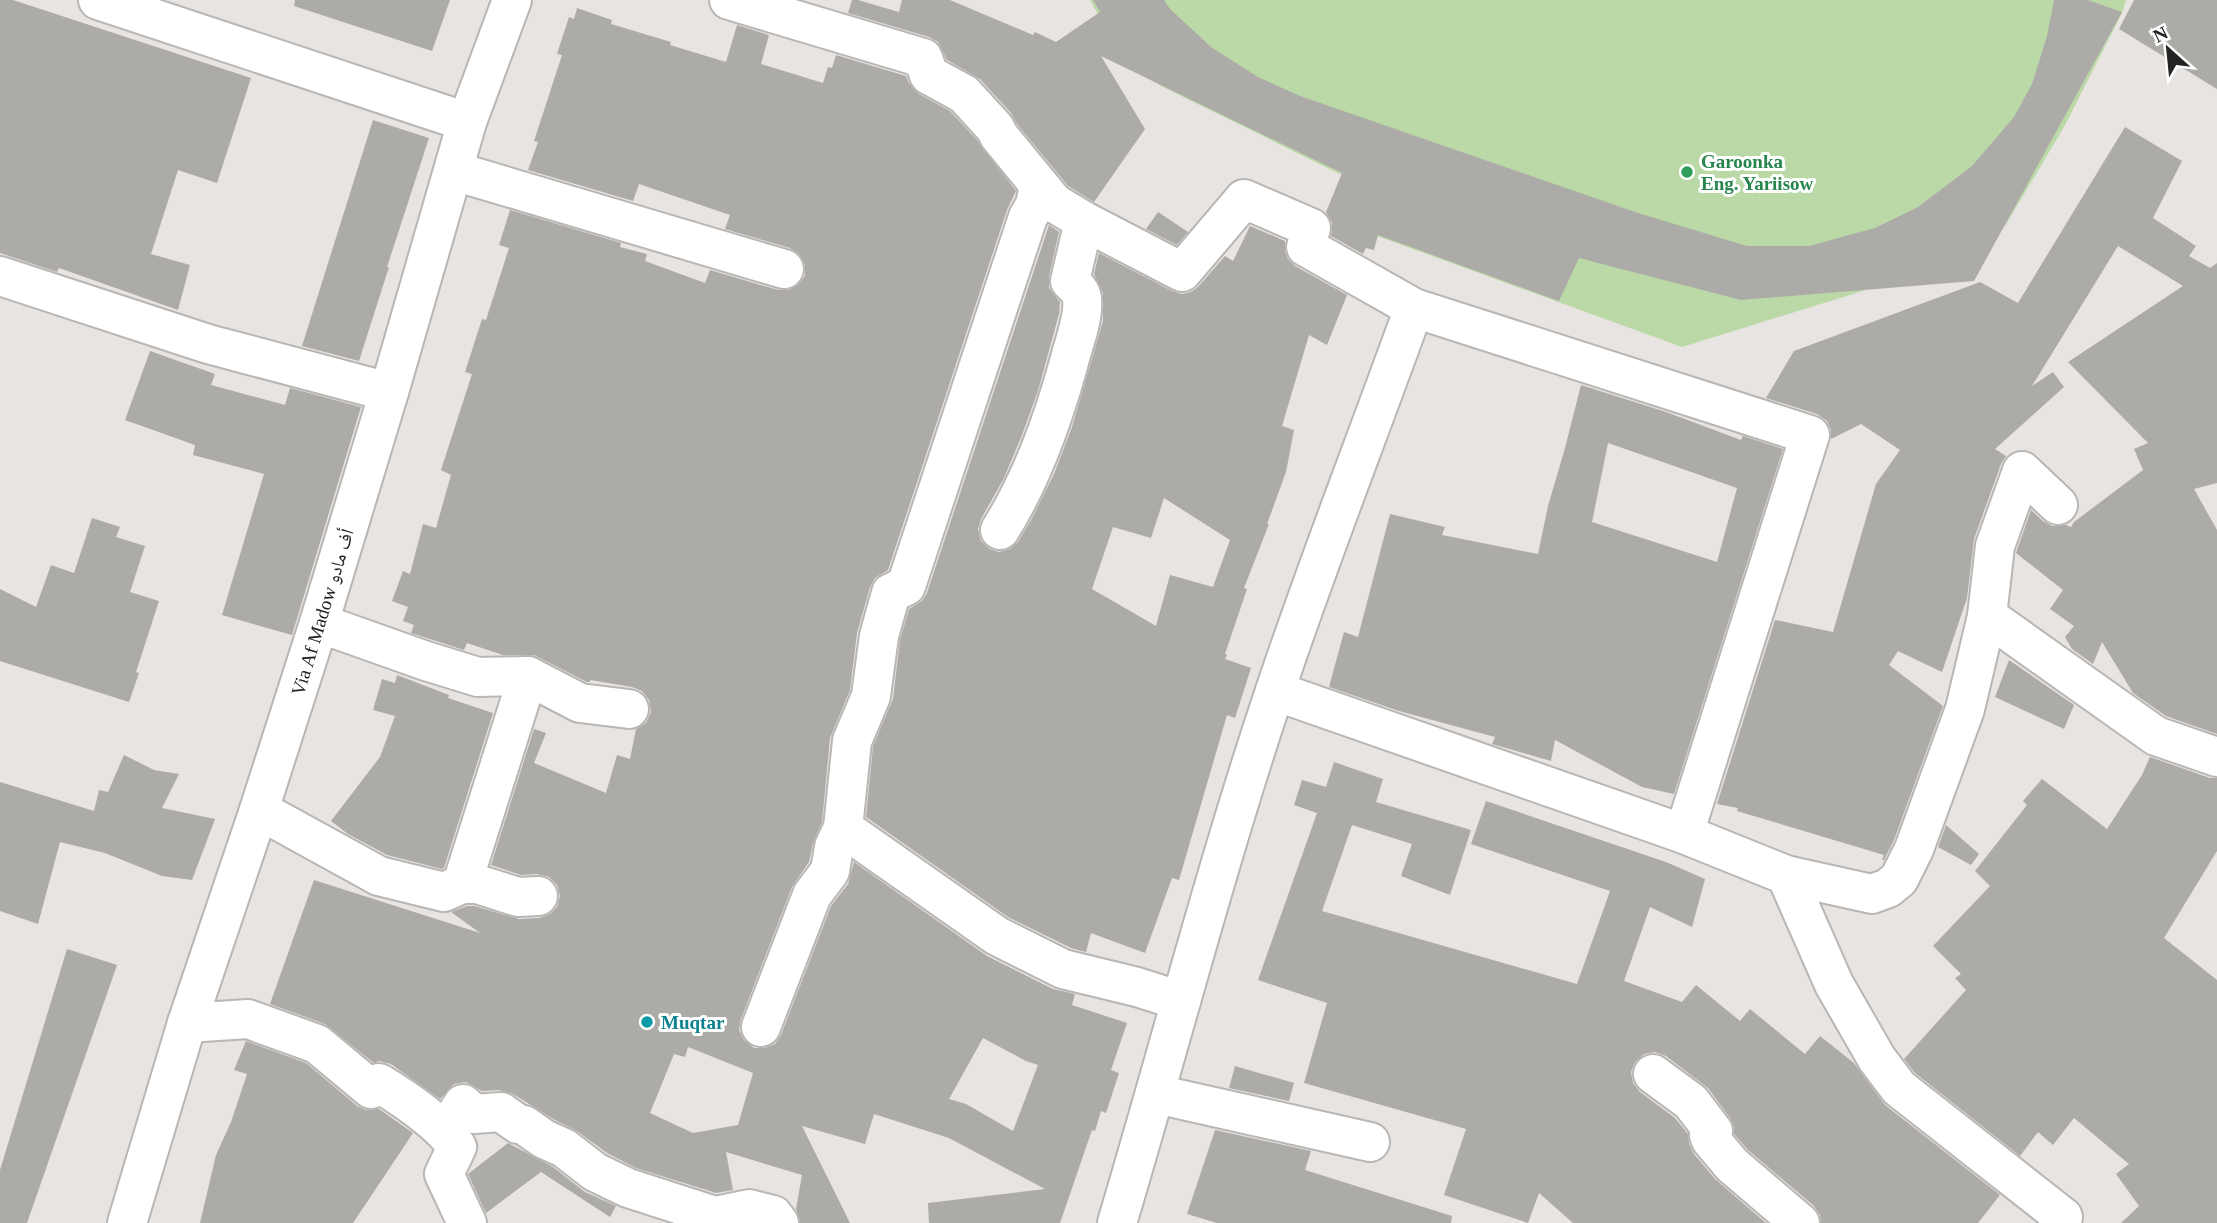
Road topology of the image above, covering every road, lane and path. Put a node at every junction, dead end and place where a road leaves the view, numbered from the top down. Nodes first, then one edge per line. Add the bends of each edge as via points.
1 (98, 0) edge
2 (512, 0) edge
3 (729, 0) edge
4 (467, 122) junction
5 (454, 171) junction
6 (1039, 185) junction
7 (1084, 221) junction
8 (784, 269) dead end
9 (0, 276) edge
10 (1414, 308) junction
11 (389, 392) junction
12 (2058, 505) dead end
13 (1000, 530) dead end
14 (1987, 616) junction
15 (319, 623) junction
16 (528, 676) junction
17 (1275, 691) junction
18 (629, 709) dead end
19 (2217, 757) edge
20 (259, 810) junction
21 (844, 828) junction
22 (1684, 834) junction
23 (1786, 875) junction
24 (462, 884) junction
25 (538, 896) dead end
26 (1181, 1001) junction
27 (187, 1023) junction
28 (761, 1027) dead end
29 (1653, 1074) dead end
30 (1156, 1094) junction
31 (446, 1130) junction
32 (1370, 1142) dead end
33 (2063, 1217) dead end
34 (127, 1223) edge
35 (467, 1223) edge
36 (779, 1223) edge
37 (1117, 1223) edge
38 (1800, 1223) edge

1 - 4 street
2 - 4 street, Via Af Madow أف مادو
3 - 6 street via 923,58 929,75 964,94
4 - 5 street, Via Af Madow أف مادو
5 - 8 street
5 - 11 street, Via Af Madow أف مادو
6 - 7 street via 1054,203
6 - 21 street via 906,586 891,593 871,696 852,741
7 - 10 street via 1182,272 1244,199 1311,228 1306,247
7 - 13 street via 1070,281 1082,297 1070,362 1025,485
9 - 11 street via 208,344
10 - 17 street
10 - 22 street via 1810,435
11 - 15 street, Via Af Madow أف مادو
12 - 14 street via 2022,471 1995,546
14 - 19 street via 2156,737
14 - 23 street via 1965,709 1899,879 1872,894
15 - 16 street via 478,677
15 - 20 street, Via Af Madow أف مادو
16 - 18 street via 580,703
16 - 24 street
17 - 22 street
17 - 26 street
20 - 24 street via 379,876 444,892
20 - 27 street, Via Af Madow أف مادو
21 - 26 street via 997,936 1063,969
21 - 28 street via 834,847 830,871 812,895
22 - 23 street
23 - 33 street via 1834,985 1899,1088
24 - 25 street via 518,897
26 - 30 street
27 - 31 street via 248,1019 317,1044 371,1089 379,1083
27 - 34 street, Via Af Madow أف مادو
29 - 38 street via 1691,1102 1713,1131 1711,1140 1732,1165
30 - 32 street
30 - 37 street
31 - 35 street via 457,1147 444,1174
31 - 36 street via 463,1104 474,1114 501,1112 628,1188 715,1216 749,1209 773,1215

